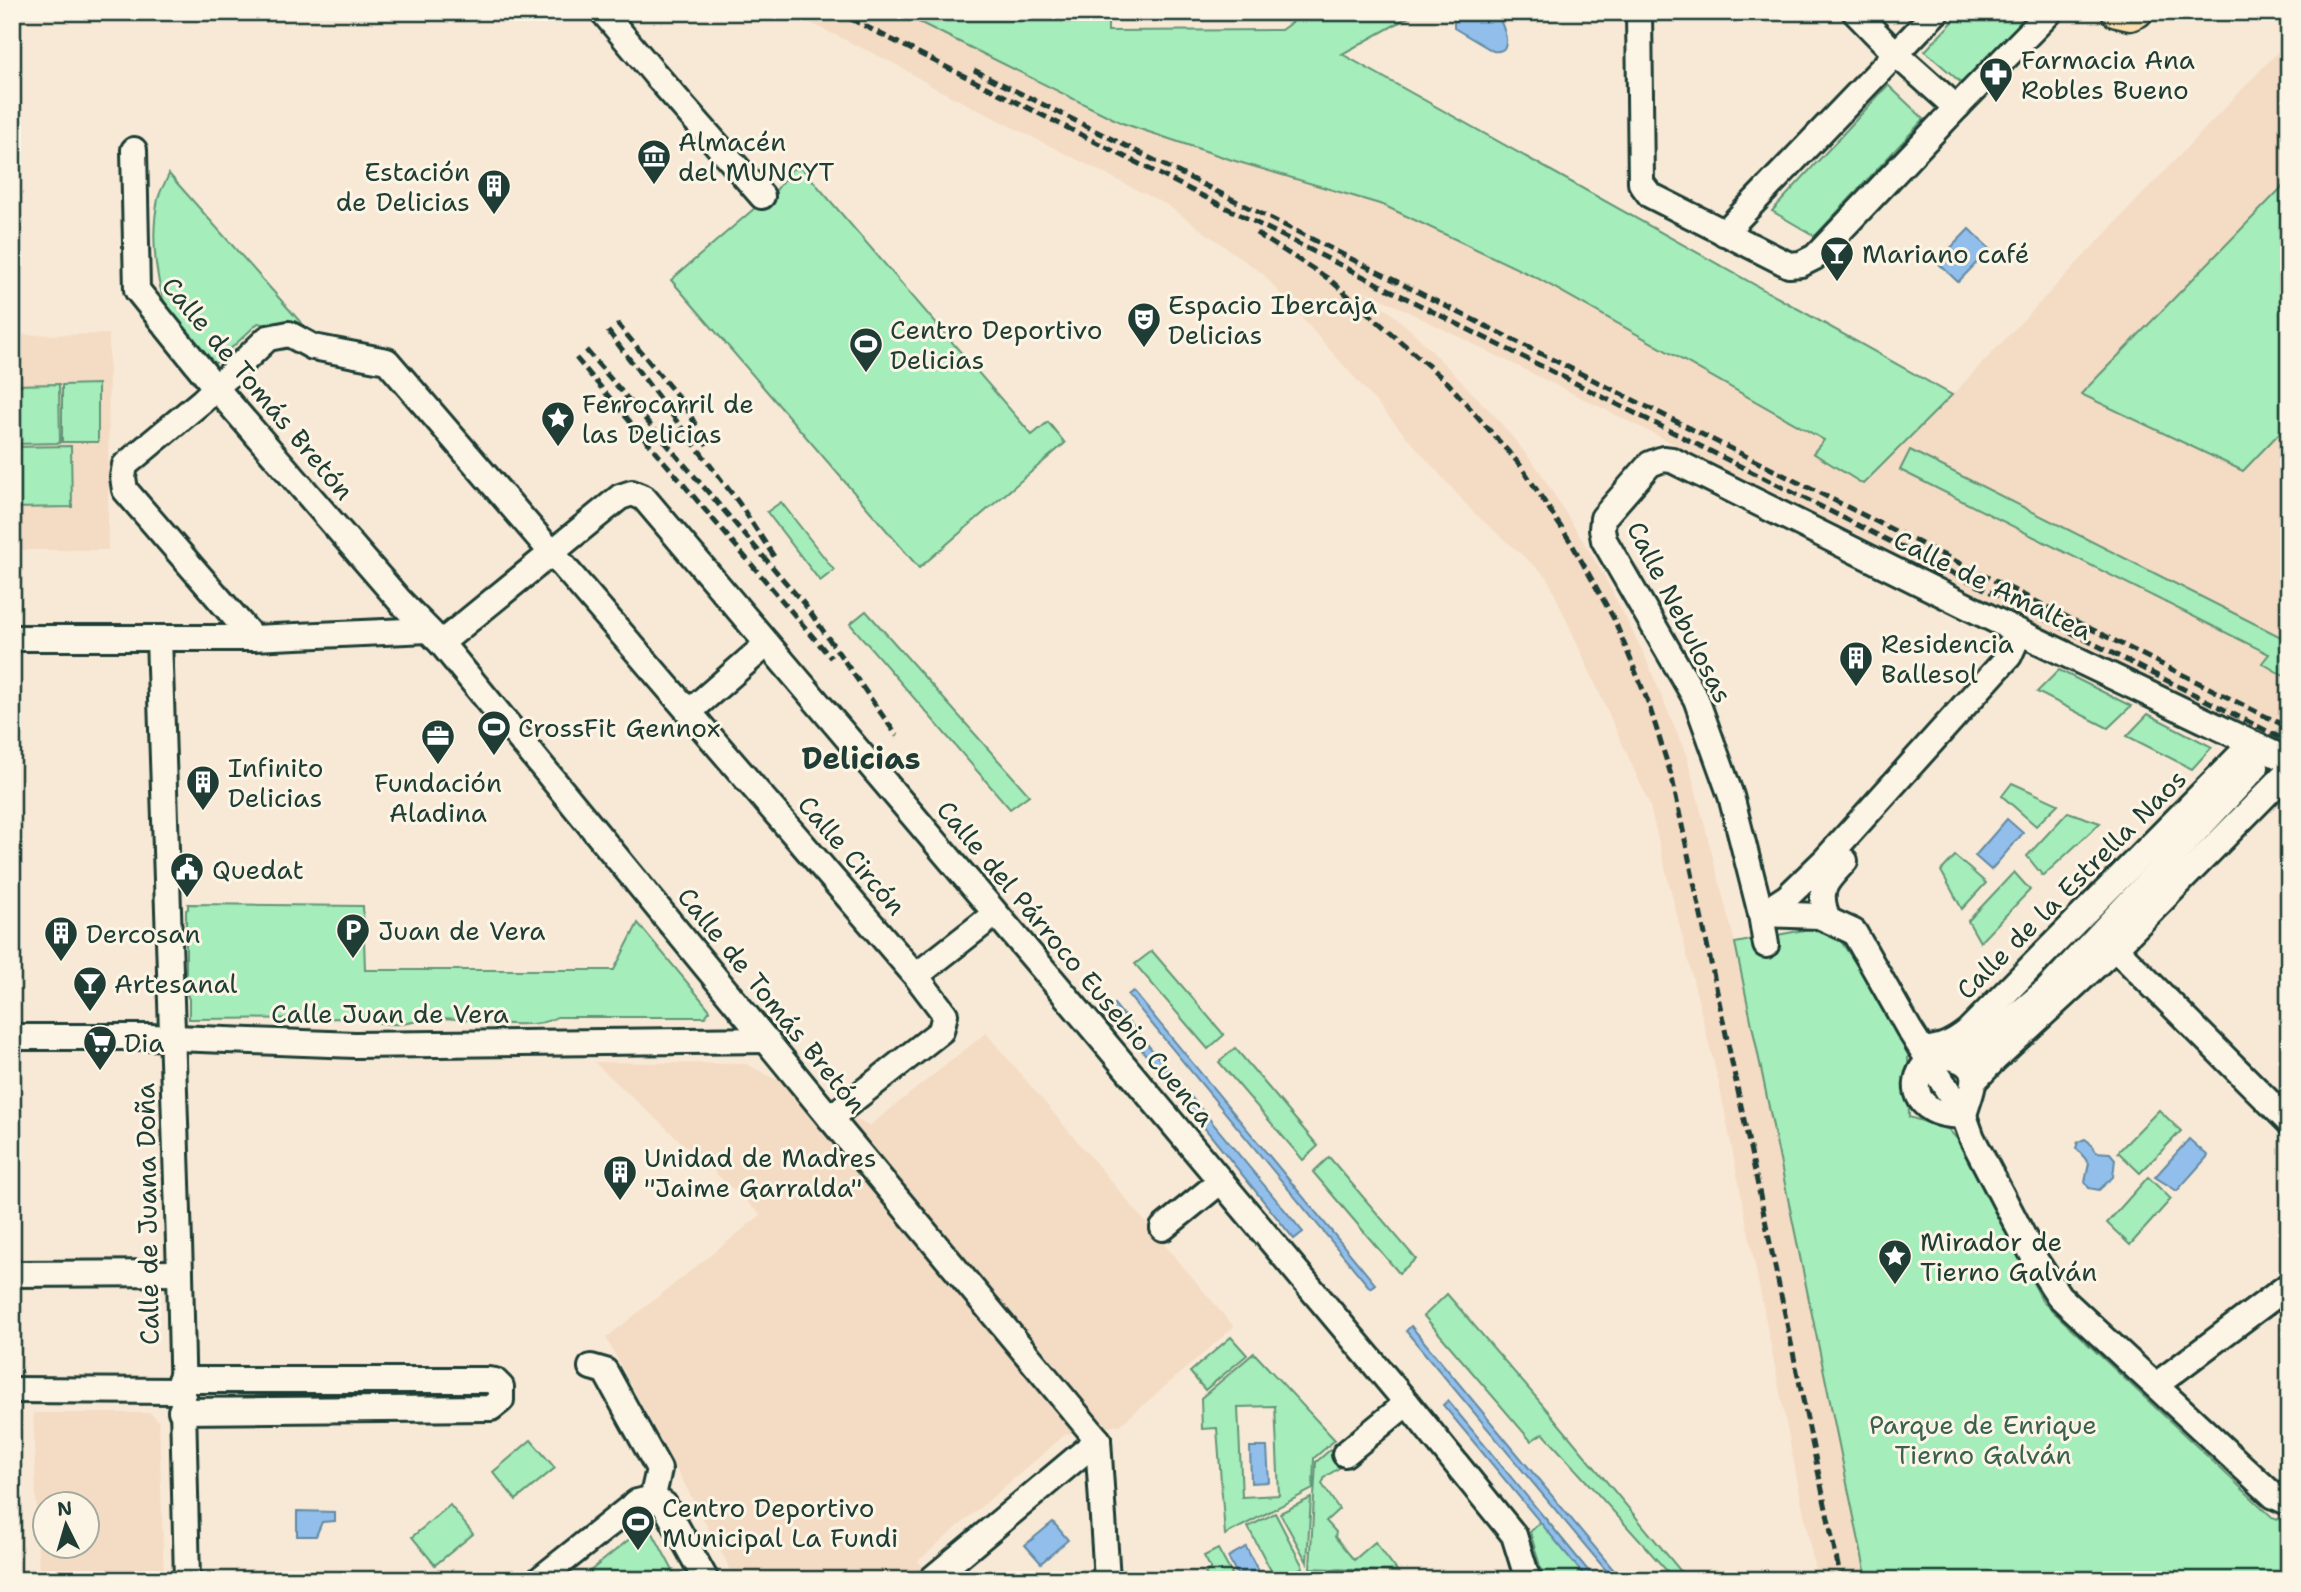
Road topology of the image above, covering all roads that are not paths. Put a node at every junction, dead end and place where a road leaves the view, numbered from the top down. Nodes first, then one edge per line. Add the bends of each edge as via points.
1 (603, 12) edge
2 (1639, 12) edge
3 (1855, 12) edge
4 (1936, 12) edge
5 (2050, 12) edge
6 (2117, 12) edge
7 (2137, 12) edge
8 (1895, 53) junction
9 (1958, 106) junction
10 (134, 150) dead end
11 (762, 196) dead end
12 (1724, 233) junction
13 (216, 388) junction
14 (1672, 460) joint
15 (552, 553) junction
16 (2011, 628) junction
17 (434, 636) junction
18 (12, 638) edge
19 (159, 638) junction
20 (253, 638) junction
21 (767, 644) junction
22 (2053, 648) junction
23 (696, 706) dead end
24 (2254, 756) junction
25 (2289, 761) edge
26 (2289, 771) edge
27 (995, 914) junction
28 (1761, 914) junction
29 (1827, 918) junction
30 (1766, 945) dead end
31 (2115, 948) junction
32 (926, 968) dead end
33 (2042, 994) junction
34 (12, 1037) edge
35 (172, 1038) junction
36 (767, 1040) junction
37 (2009, 1045) junction
38 (1934, 1055) junction
39 (1974, 1081) junction
40 (1964, 1116) junction
41 (830, 1118) junction
42 (2289, 1122) edge
43 (1221, 1181) junction
44 (1163, 1228) dead end
45 (180, 1273) junction
46 (12, 1274) edge
47 (2289, 1285) edge
48 (591, 1367) dead end
49 (2156, 1385) junction
50 (12, 1390) edge
51 (181, 1394) junction
52 (1407, 1403) junction
53 (1098, 1440) junction
54 (1345, 1454) dead end
55 (652, 1500) junction
56 (2289, 1503) edge
57 (933, 1578) dead end
58 (187, 1580) edge
59 (539, 1580) edge
60 (706, 1580) edge
61 (1107, 1580) edge
62 (1528, 1580) edge

1 - 11 street
2 - 12 street via 1642,183 1650,195
3 - 8 street
4 - 8 street
5 - 9 street
6 - 7 main road
8 - 9 street
8 - 12 street
9 - 12 street via 1815,257 1789,265
10 - 13 street, Calle de Tomás Bretón via 137,290
13 - 15 street via 268,338 289,334 313,347 387,361
13 - 17 street, Calle de Tomás Bretón
13 - 20 street via 125,465 122,477 125,490
14 - 16 street, Calle de Amaltea
14 - 28 street, Calle Nebulosas via 1650,464 1604,518 1604,540 1696,699 1731,796
15 - 17 street, Calle del Párroco Eusebio Cuenca
15 - 21 street, Calle del Párroco Eusebio Cuenca via 620,497 638,494
15 - 41 street, Calle Circón via 945,1014 941,1031
16 - 22 street, Calle de Amaltea
16 - 28 street via 2014,645 2009,656 1826,859 1787,897
17 - 20 street
17 - 36 street, Calle de Tomás Bretón
18 - 19 street
19 - 20 street
19 - 35 street, Calle de Juana Doña
21 - 23 street
21 - 27 street, Calle del Párroco Eusebio Cuenca
22 - 24 street, Calle de Amaltea
22 - 29 street via 2041,650 2023,663 1823,885
24 - 25 street, Calle de Amaltea
24 - 33 street, Calle de la Estrella Naos
24 - 38 street, Calle de la Estrella Naos via 1968,1031
26 - 31 street, Calle de la Estrella Naos
27 - 32 street
27 - 43 street, Calle del Párroco Eusebio Cuenca
28 - 29 street
28 - 30 street, Calle Nebulosas
29 - 38 street via 1854,932
31 - 37 street, Calle de la Estrella Naos
31 - 42 street
33 - 37 street, Calle de la Estrella Naos via 2009,1037
33 - 38 street, Calle de la Estrella Naos via 1975,1050
34 - 35 street, Calle Juan de Vera
35 - 36 street, Calle Juan de Vera via 355,1045
35 - 45 street, Calle de Juana Doña
36 - 41 street, Calle de Tomás Bretón
37 - 39 street, Calle de la Estrella Naos
38 - 39 street via 1965,1063
38 - 40 street via 1918,1074 1916,1085 1923,1102 1944,1114
39 - 40 street
40 - 49 street via 2036,1261 2059,1296
41 - 53 street, Calle de Tomás Bretón
43 - 44 street
43 - 52 street, Calle del Párroco Eusebio Cuenca
45 - 46 street
45 - 51 street, Calle de Juana Doña
47 - 49 street
48 - 55 street via 605,1371 659,1469
49 - 56 street via 2274,1496
50 - 51 street
51 - 51 street via 491,1408 501,1399 500,1387 487,1380
51 - 58 street, Calle de Juana Doña
52 - 54 street
52 - 62 street, Calle del Párroco Eusebio Cuenca via 1514,1535
53 - 57 street
53 - 61 street
55 - 59 street via 638,1502
55 - 60 street via 664,1504

